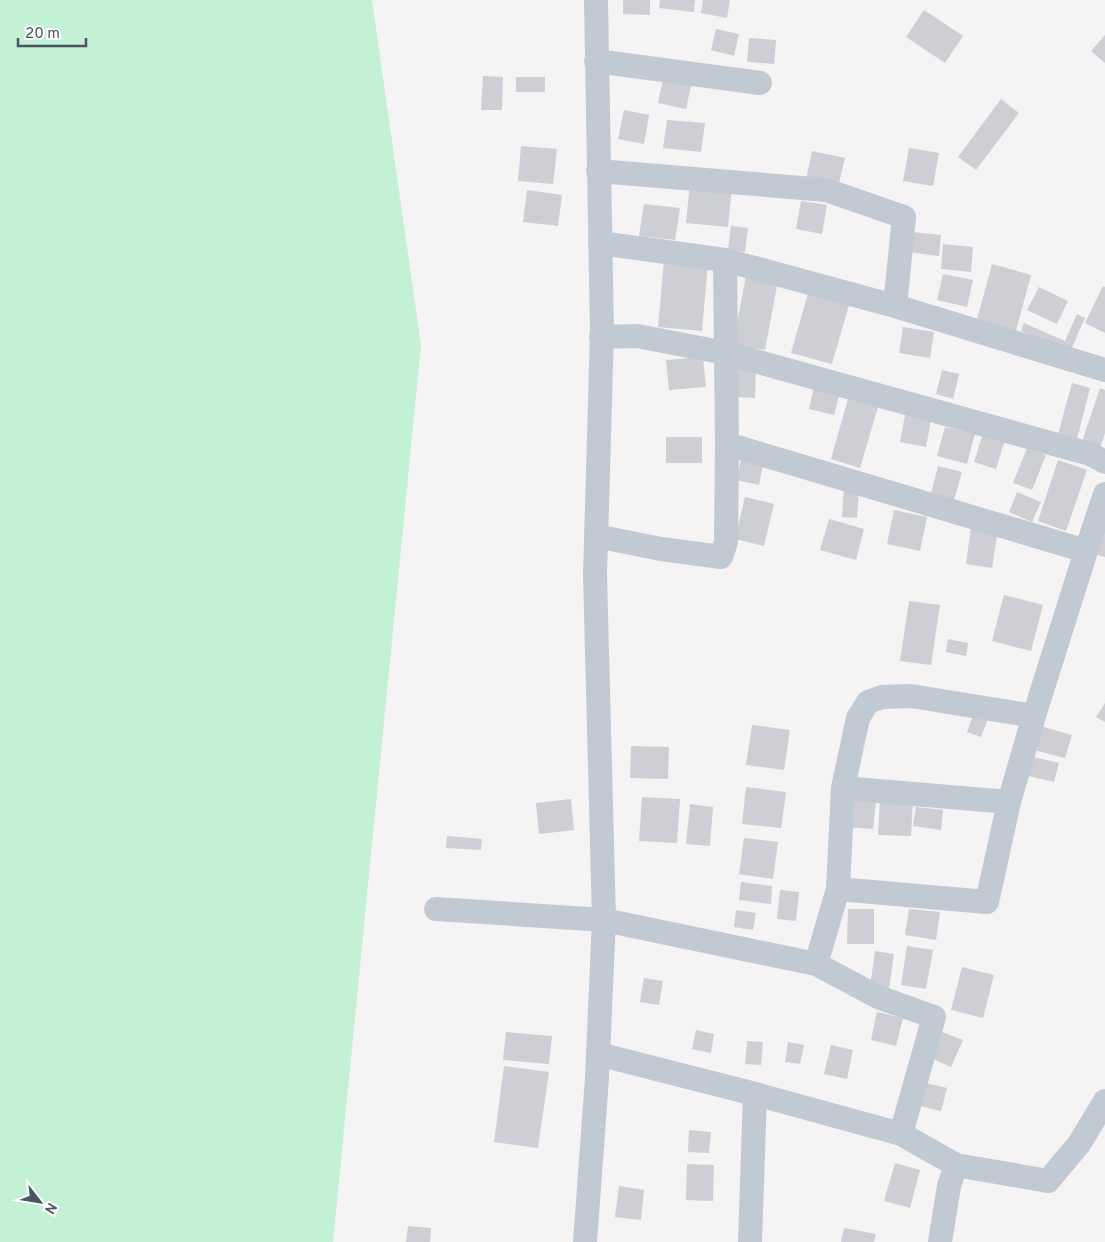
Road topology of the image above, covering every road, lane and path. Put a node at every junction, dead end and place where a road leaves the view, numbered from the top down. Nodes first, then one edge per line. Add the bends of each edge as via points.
1 (596, 0) edge
2 (596, 61) junction
3 (760, 83) dead end
4 (598, 171) junction
5 (600, 243) junction
6 (725, 260) junction
7 (895, 306) junction
8 (601, 336) junction
9 (726, 353) junction
10 (1105, 370) edge
11 (727, 444) junction
12 (1105, 462) edge
13 (1105, 494) edge
14 (596, 536) junction
15 (1086, 551) junction
16 (1034, 716) junction
17 (843, 788) junction
18 (1009, 802) junction
19 (838, 889) junction
20 (436, 909) dead end
21 (604, 920) junction
22 (816, 964) junction
23 (598, 1054) junction
24 (755, 1094) junction
25 (1105, 1102) edge
26 (901, 1134) junction
27 (956, 1165) junction
28 (585, 1242) edge
29 (750, 1242) edge
30 (940, 1242) edge

1 - 2 street
2 - 3 street
2 - 4 street
4 - 5 street
4 - 7 street via 826,190 904,217
5 - 6 street
5 - 8 street
6 - 7 street
6 - 9 street
7 - 10 street
8 - 9 street via 637,336
8 - 14 street
9 - 11 street
9 - 12 street via 1090,454
11 - 14 street via 726,542 722,557
11 - 15 street
13 - 15 street
14 - 21 street
15 - 16 street
16 - 17 street via 911,696 882,697 868,702 858,718
16 - 18 street
17 - 18 street
17 - 19 street
18 - 19 street via 987,902
19 - 22 street
20 - 21 street
21 - 22 street
21 - 23 street
22 - 26 street via 878,997 934,1017
23 - 24 street
23 - 28 street
24 - 26 street
24 - 29 street
25 - 27 street via 1079,1144 1048,1181
26 - 27 street
27 - 30 street via 949,1186

